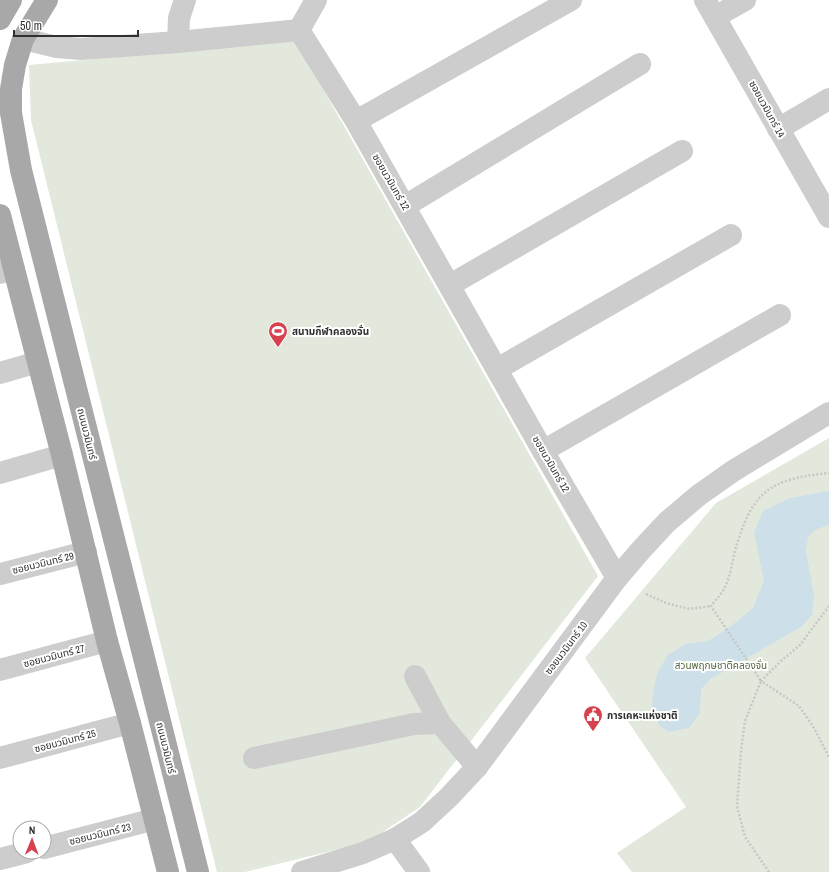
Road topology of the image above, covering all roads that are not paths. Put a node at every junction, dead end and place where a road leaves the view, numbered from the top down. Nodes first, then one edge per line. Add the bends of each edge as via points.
1 (11, 0) edge
2 (47, 0) edge
3 (185, 0) edge
4 (316, 0) edge
5 (571, 0) edge
6 (746, 0) edge
7 (710, 8) edge
8 (0, 19) edge
9 (299, 30) junction
10 (23, 39) junction
11 (178, 42) junction
12 (640, 64) dead end
13 (829, 99) edge
14 (356, 121) junction
15 (778, 129) junction
16 (682, 151) dead end
17 (405, 206) junction
18 (0, 215) edge
19 (829, 217) edge
20 (731, 235) dead end
21 (7, 271) edge
22 (450, 285) junction
23 (780, 315) dead end
24 (38, 362) junction
25 (497, 369) junction
26 (0, 372) edge
27 (829, 413) edge
28 (543, 451) junction
29 (62, 455) junction
30 (0, 473) edge
31 (86, 552) junction
32 (0, 574) edge
33 (617, 578) junction
34 (107, 641) junction
35 (0, 670) edge
36 (415, 676) dead end
37 (130, 723) junction
38 (440, 723) junction
39 (0, 758) edge
40 (254, 758) dead end
41 (477, 767) junction
42 (156, 819) junction
43 (395, 839) junction
44 (52, 846) edge
45 (12, 856) edge
46 (0, 859) edge
47 (168, 872) edge
48 (198, 872) edge
49 (302, 872) edge
50 (419, 872) edge

1 - 8 main road
2 - 10 main road, ถนนนวมินทร์
3 - 11 street via 179,18
4 - 9 street
5 - 14 street
6 - 7 street
7 - 15 street, ซอยนวมินทร์ 14
9 - 11 street
9 - 14 street, ซอยนวมินทร์ 12
10 - 11 street via 57,47 80,49
10 - 48 main road, ถนนนวมินทร์ via 11,89 11,113 21,170
12 - 17 street
13 - 15 street
14 - 17 street, ซอยนวมินทร์ 12
15 - 19 street, ซอยนวมินทร์ 14
16 - 22 street
17 - 22 street, ซอยนวมินทร์ 12
18 - 21 main road
20 - 25 street
21 - 24 main road
22 - 25 street, ซอยนวมินทร์ 12
23 - 28 street
24 - 26 street
24 - 29 main road
25 - 28 street, ซอยนวมินทร์ 12
27 - 33 street, ซอยนวมินทร์ 10 via 733,471 699,495 667,522
28 - 33 street, ซอยนวมินทร์ 12
29 - 30 street
29 - 31 main road
31 - 32 street, ซอยนวมินทร์ 29
31 - 34 main road
33 - 41 street, ซอยนวมินทร์ 10
34 - 35 street, ซอยนวมินทร์ 27
34 - 37 main road
36 - 38 street
37 - 39 street, ซอยนวมินทร์ 25
37 - 42 main road
38 - 40 street via 414,724
38 - 41 street
41 - 43 street, ซอยนวมินทร์ 10 via 422,822
42 - 44 street, ซอยนวมินทร์ 23
42 - 47 main road
43 - 49 street, ซอยนวมินทร์ 10 via 363,853
43 - 50 street
45 - 46 street

